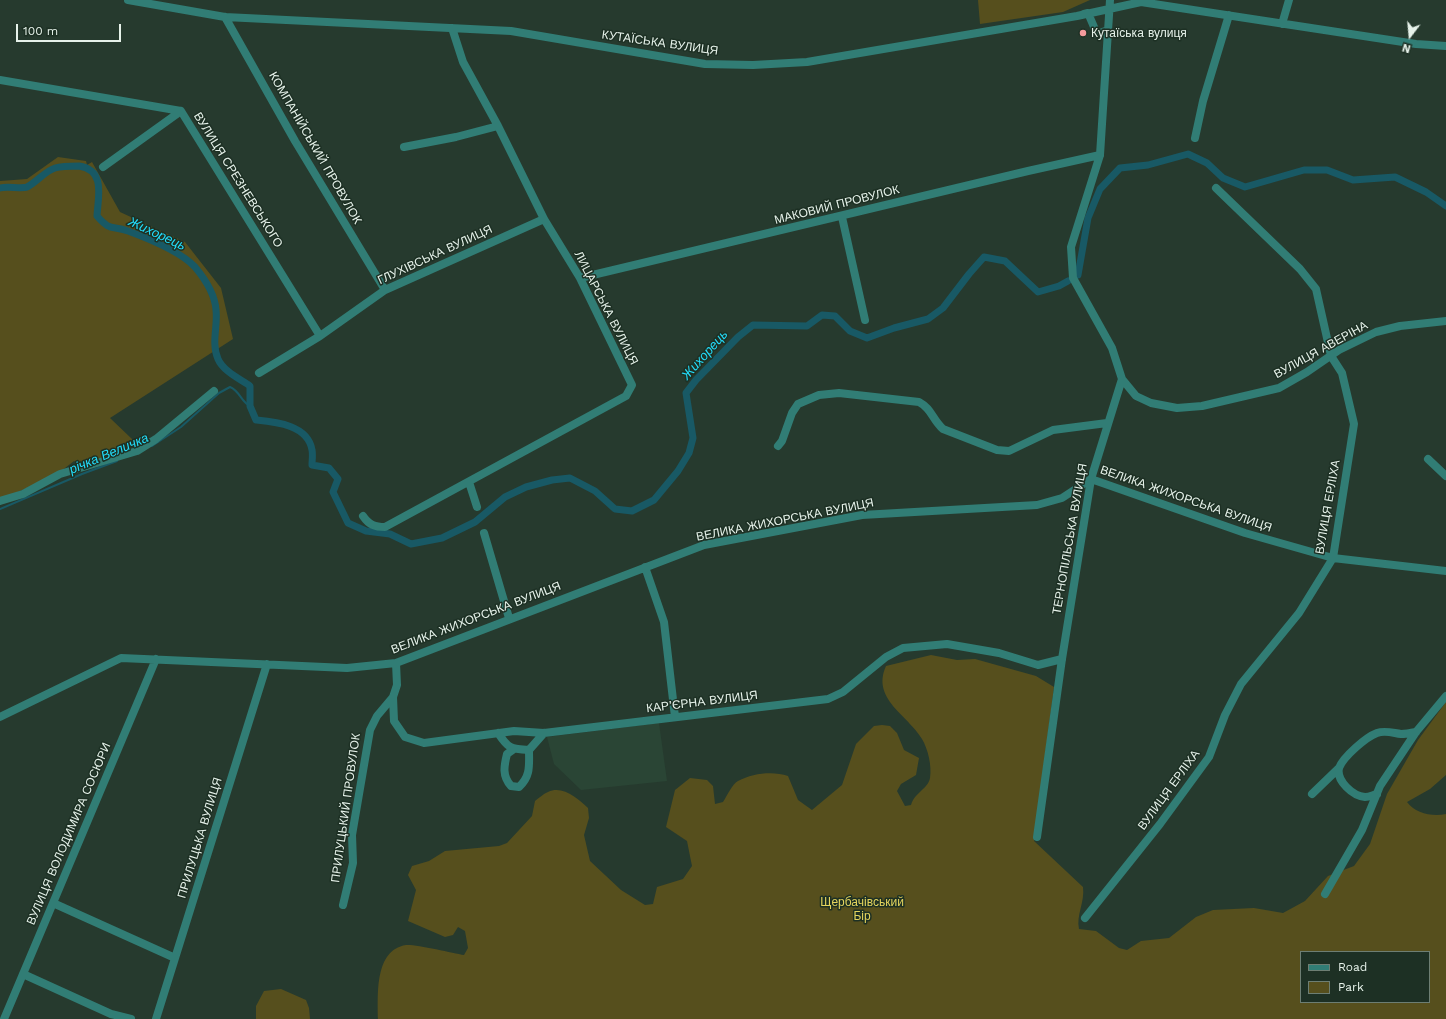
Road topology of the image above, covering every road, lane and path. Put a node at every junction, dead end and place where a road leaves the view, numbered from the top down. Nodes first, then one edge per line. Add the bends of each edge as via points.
1 (128, 0) edge
2 (1289, 0) edge
3 (1110, 4) edge
4 (1082, 15) junction
5 (1229, 15) junction
6 (226, 17) junction
7 (1282, 24) junction
8 (452, 28) junction
9 (1108, 30) junction
10 (1446, 46) edge
11 (0, 80) edge
12 (181, 111) junction
13 (498, 126) junction
14 (1195, 138) dead end
15 (404, 147) dead end
16 (1100, 155) junction
17 (103, 167) dead end
18 (1216, 188) dead end
19 (842, 217) junction
20 (544, 219) junction
21 (580, 278) junction
22 (385, 290) junction
23 (865, 320) dead end
24 (1446, 321) edge
25 (320, 336) junction
26 (1331, 356) junction
27 (259, 374) dead end
28 (1122, 379) junction
29 (214, 390) dead end
30 (1107, 424) junction
31 (778, 446) dead end
32 (1428, 459) dead end
33 (1446, 476) edge
34 (1091, 479) junction
35 (469, 482) junction
36 (0, 501) edge
37 (477, 507) dead end
38 (363, 516) dead end
39 (484, 533) dead end
40 (1333, 558) junction
41 (645, 567) junction
42 (1446, 571) edge
43 (509, 618) junction
44 (156, 659) junction
45 (1062, 659) junction
46 (396, 663) junction
47 (267, 664) junction
48 (1446, 696) edge
49 (392, 697) junction
50 (0, 717) edge
51 (675, 717) junction
52 (498, 732) junction
53 (1416, 732) junction
54 (544, 734) junction
55 (514, 749) junction
56 (529, 750) junction
57 (1339, 768) junction
58 (1312, 794) dead end
59 (1377, 794) junction
60 (1038, 837) dead end
61 (1325, 894) dead end
62 (53, 903) junction
63 (343, 905) dead end
64 (1084, 918) dead end
65 (175, 958) junction
66 (23, 974) junction
67 (4, 1019) edge
68 (131, 1019) edge
69 (156, 1019) edge

1 - 6 street, КУТАЇСЬКА ВУЛИЦЯ
2 - 7 street
3 - 4 street, КУТАЇСЬКА ВУЛИЦЯ
3 - 5 street, КУТАЇСЬКА ВУЛИЦЯ via 1141,2
3 - 9 street
4 - 8 street, КУТАЇСЬКА ВУЛИЦЯ via 807,62 753,65 705,64 511,31
4 - 9 street via 1088,13 1097,34
5 - 7 street, КУТАЇСЬКА ВУЛИЦЯ
5 - 14 street via 1203,101
6 - 8 street, КУТАЇСЬКА ВУЛИЦЯ
6 - 22 street, КОМПАНІЙСЬКИЙ ПРОВУЛОК via 295,141
7 - 10 street, КУТАЇСЬКА ВУЛИЦЯ via 1416,44
8 - 13 street, ЛИЦАРСЬКА ВУЛИЦЯ via 463,62
9 - 16 street
11 - 12 street, ВУЛИЦЯ СРЕЗНЕВСЬКОГО
12 - 17 street
12 - 25 street, ВУЛИЦЯ СРЕЗНЕВСЬКОГО
13 - 15 street
13 - 20 street, ЛИЦАРСЬКА ВУЛИЦЯ
16 - 19 street, МАКОВИЙ ПРОВУЛОК
16 - 28 street via 1071,247 1073,278 1112,348
18 - 26 street, ВУЛИЦЯ ЕРЛІХА via 1300,269 1316,289
19 - 21 street, МАКОВИЙ ПРОВУЛОК
19 - 23 street
20 - 21 street, ЛИЦАРСЬКА ВУЛИЦЯ
20 - 22 street, ГЛУХІВСЬКА ВУЛИЦЯ
21 - 35 street, ЛИЦАРСЬКА ВУЛИЦЯ via 632,385 626,396
22 - 25 street, ГЛУХІВСЬКА ВУЛИЦЯ
24 - 26 street, ВУЛИЦЯ АВЕРІНА via 1400,326 1376,332
25 - 27 street, ГЛУХІВСЬКА ВУЛИЦЯ
26 - 28 street, ВУЛИЦЯ АВЕРІНА via 1278,388 1202,406 1177,408 1151,403 1136,396
26 - 40 street, ВУЛИЦЯ ЕРЛІХА via 1342,373 1354,424
28 - 30 street, ТЕРНОПІЛЬСЬКА ВУЛИЦЯ
29 - 36 street via 156,439 137,451 60,474 22,494
30 - 31 street via 1053,430 1009,451 997,450 943,428 936,422 928,407 919,402 839,393 820,395 798,404
30 - 34 street, ТЕРНОПІЛЬСЬКА ВУЛИЦЯ
32 - 33 street
34 - 40 street, ВЕЛИКА ЖИХОРСЬКА ВУЛИЦЯ via 1245,533
34 - 41 street, ВЕЛИКА ЖИХОРСЬКА ВУЛИЦЯ via 1062,498 1037,505 862,515 704,545
34 - 45 street, ТЕРНОПІЛЬСЬКА ВУЛИЦЯ
35 - 37 street
35 - 38 street, ЛИЦАРСЬКА ВУЛИЦЯ via 385,527 375,527
39 - 43 street
40 - 42 street, ВЕЛИКА ЖИХОРСЬКА ВУЛИЦЯ
40 - 64 street, ВУЛИЦЯ ЕРЛІХА via 1299,613 1241,684 1225,715 1210,757
41 - 43 street, ВЕЛИКА ЖИХОРСЬКА ВУЛИЦЯ
41 - 51 street via 664,622
43 - 46 street, ВЕЛИКА ЖИХОРСЬКА ВУЛИЦЯ
44 - 47 street, ВЕЛИКА ЖИХОРСЬКА ВУЛИЦЯ
44 - 50 street, ВЕЛИКА ЖИХОРСЬКА ВУЛИЦЯ via 121,658
44 - 62 street, ВУЛИЦЯ ВОЛОДИМИРА СОСЮРИ
45 - 51 street, КАР’ЄРНА ВУЛИЦЯ via 1038,664 999,653 947,644 903,648 886,657 843,692 828,699
45 - 60 street, ТЕРНОПІЛЬСЬКА ВУЛИЦЯ
46 - 47 street, ВЕЛИКА ЖИХОРСЬКА ВУЛИЦЯ via 347,668
46 - 49 street, КАР’ЄРНА ВУЛИЦЯ via 397,685
47 - 65 street, ПРИЛУЦЬКА ВУЛИЦЯ
48 - 53 street
49 - 52 street, КАР’ЄРНА ВУЛИЦЯ via 394,721 405,737 424,743
49 - 63 street, ПРИЛУЦЬКИЙ ПРОВУЛОК via 370,730 352,835 353,863
51 - 54 street, КАР’ЄРНА ВУЛИЦЯ
52 - 54 street, КАР’ЄРНА ВУЛИЦЯ via 514,730
52 - 55 street via 507,746
53 - 57 street via 1376,733 1347,755
53 - 59 street
54 - 56 street
55 - 56 street
55 - 56 street via 507,754 505,780 511,786 519,787 530,771
57 - 58 street
57 - 59 street via 1339,778 1356,795 1366,797
59 - 61 street via 1362,830
62 - 65 street
62 - 66 street, ВУЛИЦЯ ВОЛОДИМИРА СОСЮРИ
65 - 69 street, ПРИЛУЦЬКА ВУЛИЦЯ
66 - 67 street, ВУЛИЦЯ ВОЛОДИМИРА СОСЮРИ
66 - 68 street via 111,1014

